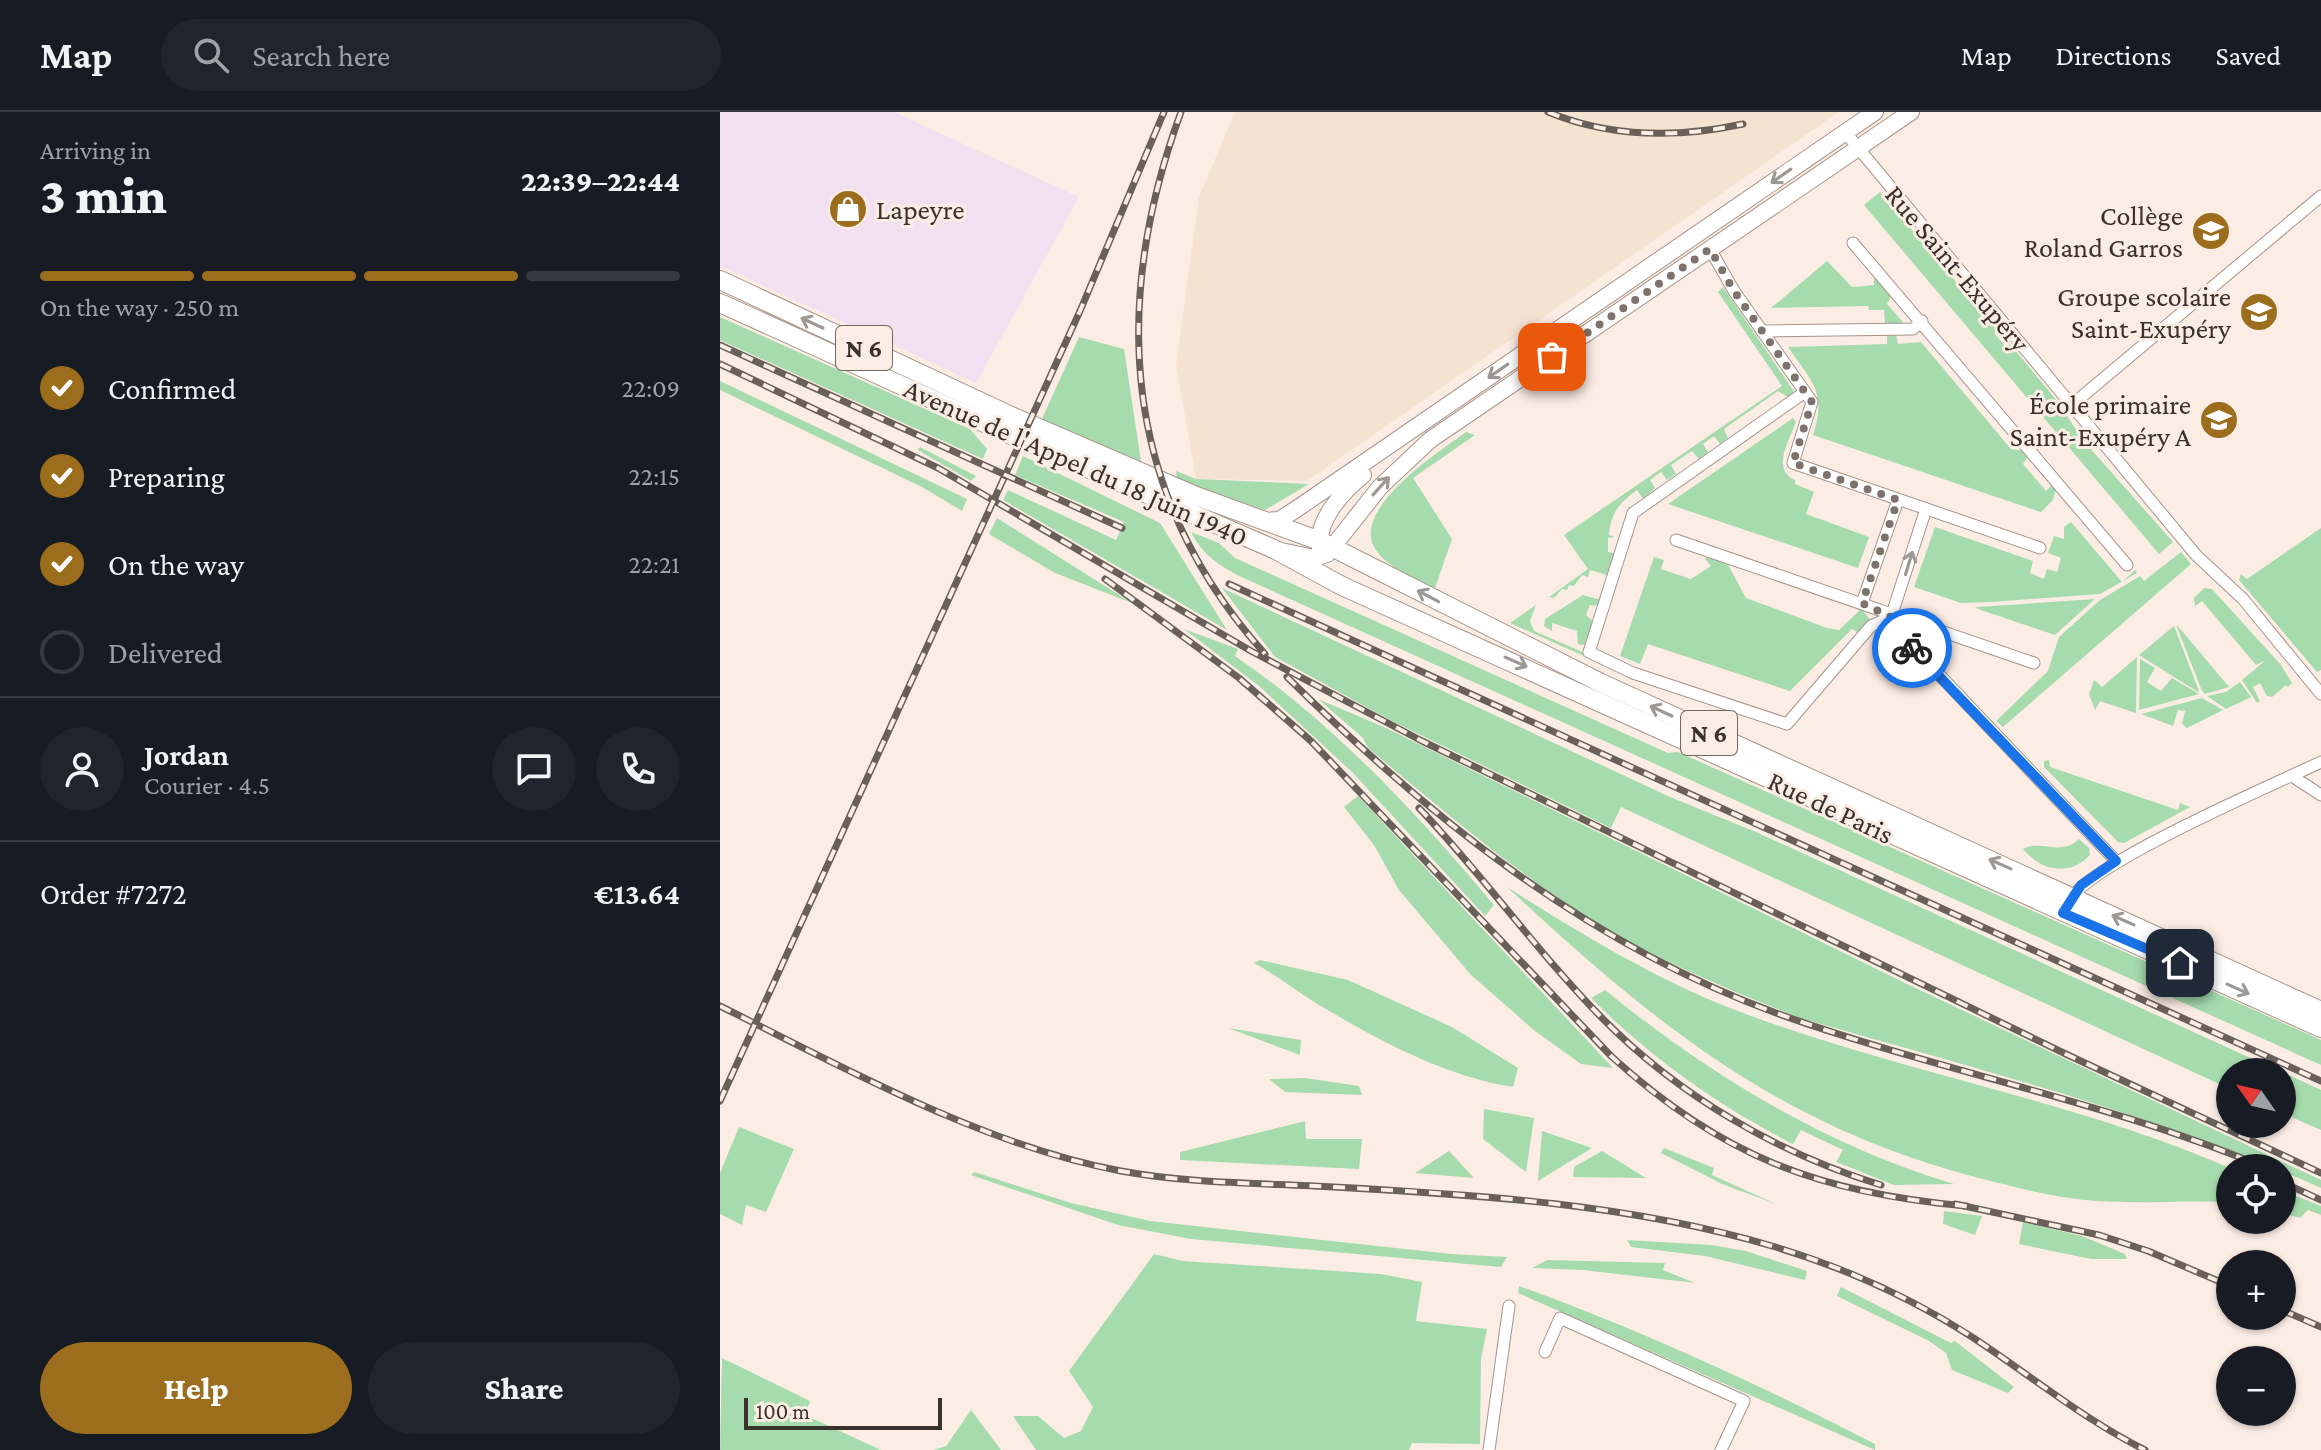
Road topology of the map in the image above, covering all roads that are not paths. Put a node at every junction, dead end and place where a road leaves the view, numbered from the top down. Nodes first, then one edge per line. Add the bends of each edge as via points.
1 (1875, 112) edge
2 (1911, 112) edge
3 (1845, 132) junction
4 (1858, 149) junction
5 (2321, 196) edge
6 (1853, 243) dead end
7 (1710, 249) junction
8 (720, 280) edge
9 (720, 303) edge
10 (1922, 321) junction
11 (1762, 331) junction
12 (1805, 392) junction
13 (2073, 404) junction
14 (1431, 417) junction
15 (1898, 500) junction
16 (1926, 509) junction
17 (1264, 521) junction
18 (1676, 540) dead end
19 (1326, 548) junction
20 (2040, 548) dead end
21 (1276, 550) junction
22 (2127, 565) dead end
23 (1342, 586) junction
24 (1862, 603) junction
25 (1891, 617) junction
26 (2034, 663) dead end
27 (2321, 694) edge
28 (2321, 762) edge
29 (2292, 776) junction
30 (2321, 795) edge
31 (2116, 861) junction
32 (2067, 904) junction
33 (2321, 1011) edge
34 (2321, 1028) edge
35 (1509, 1306) dead end
36 (1545, 1352) dead end
37 (1489, 1450) edge
38 (1721, 1450) edge

1 - 3 main road
2 - 4 main road
3 - 4 street, Rue Saint-Exupéry
3 -> 14 main road
4 - 7 main road
4 - 13 street, Rue Saint-Exupéry
5 - 13 street
6 - 10 street
7 - 11 street
19 -> 7 main road via 1414,453
17 -> 8 main road, N 6 via 978,402
9 - 21 main road, Avenue de l'Appel du 18 Juin 1940 / N 6
10 - 11 street via 1913,329
10 - 22 street
11 - 12 street
12 - 15 street via 1812,402 1793,463
12 - 25 street via 1633,513 1589,652 1633,673 1787,724 1871,626
13 - 27 street, Rue Saint-Exupéry via 2196,555 2243,599
14 - 17 main road via 1284,517
14 - 19 main road via 1341,495
15 - 16 street
15 - 24 street
16 - 20 street
25 -> 16 street
17 - 19 main road, N 6
18 - 24 street
19 - 21 main road
19 - 23 main road via 1333,578
32 -> 19 main road, Rue de Paris / N 6
21 - 23 main road, Avenue de l'Appel du 18 Juin 1940 / N 6
23 -> 32 main road, Rue de Paris / N 6
24 - 25 street
25 - 26 street
25 - 31 street via 1903,640
28 - 29 street
29 - 30 street
29 - 31 street
31 - 32 street
33 -> 32 main road, Rue de Paris / N 6
32 -> 34 main road, Rue de Paris / N 6
35 - 37 street
36 - 38 street via 1560,1318 1744,1401

